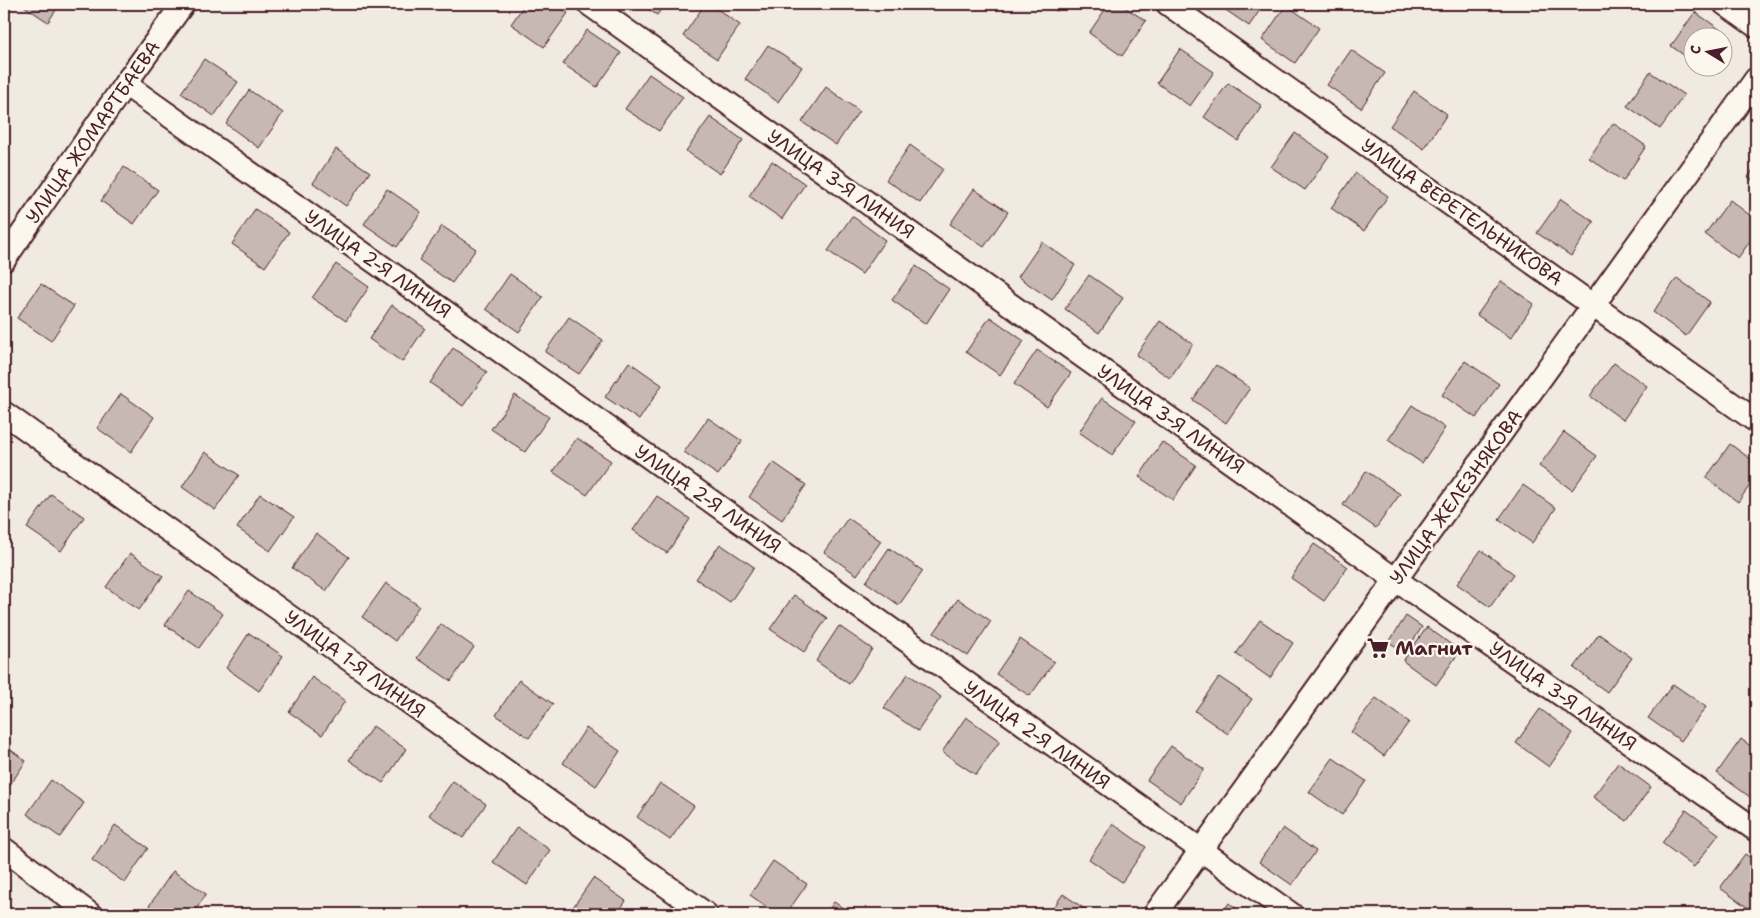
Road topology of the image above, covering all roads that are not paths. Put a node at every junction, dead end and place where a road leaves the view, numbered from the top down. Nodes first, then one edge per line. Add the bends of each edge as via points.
1 (183, 4) edge
2 (589, 4) edge
3 (1168, 4) edge
4 (1725, 4) edge
5 (1756, 26) edge
6 (1756, 79) edge
7 (125, 84) junction
8 (4, 260) edge
9 (1594, 305) junction
10 (4, 413) edge
11 (1756, 421) edge
12 (1396, 580) junction
13 (1756, 830) edge
14 (4, 849) edge
15 (1201, 851) junction
16 (90, 914) edge
17 (706, 914) edge
18 (1155, 914) edge
19 (1290, 914) edge

1 - 7 street, УЛИЦА ЖОМАРТБАЕВА
2 - 12 street, УЛИЦА 3-Я ЛИНИЯ
3 - 9 street, УЛИЦА ВЕРЕТЕЛЬНИКОВА
4 - 5 street
6 - 9 street, УЛИЦА ЖЕЛЕЗНЯКОВА
7 - 8 street, УЛИЦА ЖОМАРТБАЕВА
7 - 15 street, УЛИЦА 2-Я ЛИНИЯ
9 - 11 street, УЛИЦА ВЕРЕТЕЛЬНИКОВА
9 - 12 street, УЛИЦА ЖЕЛЕЗНЯКОВА
10 - 17 street, УЛИЦА 1-Я ЛИНИЯ
12 - 13 street, УЛИЦА 3-Я ЛИНИЯ
12 - 15 street, УЛИЦА ЖЕЛЕЗНЯКОВА
14 - 16 street
15 - 18 street, УЛИЦА ЖЕЛЕЗНЯКОВА
15 - 19 street, УЛИЦА 2-Я ЛИНИЯ

